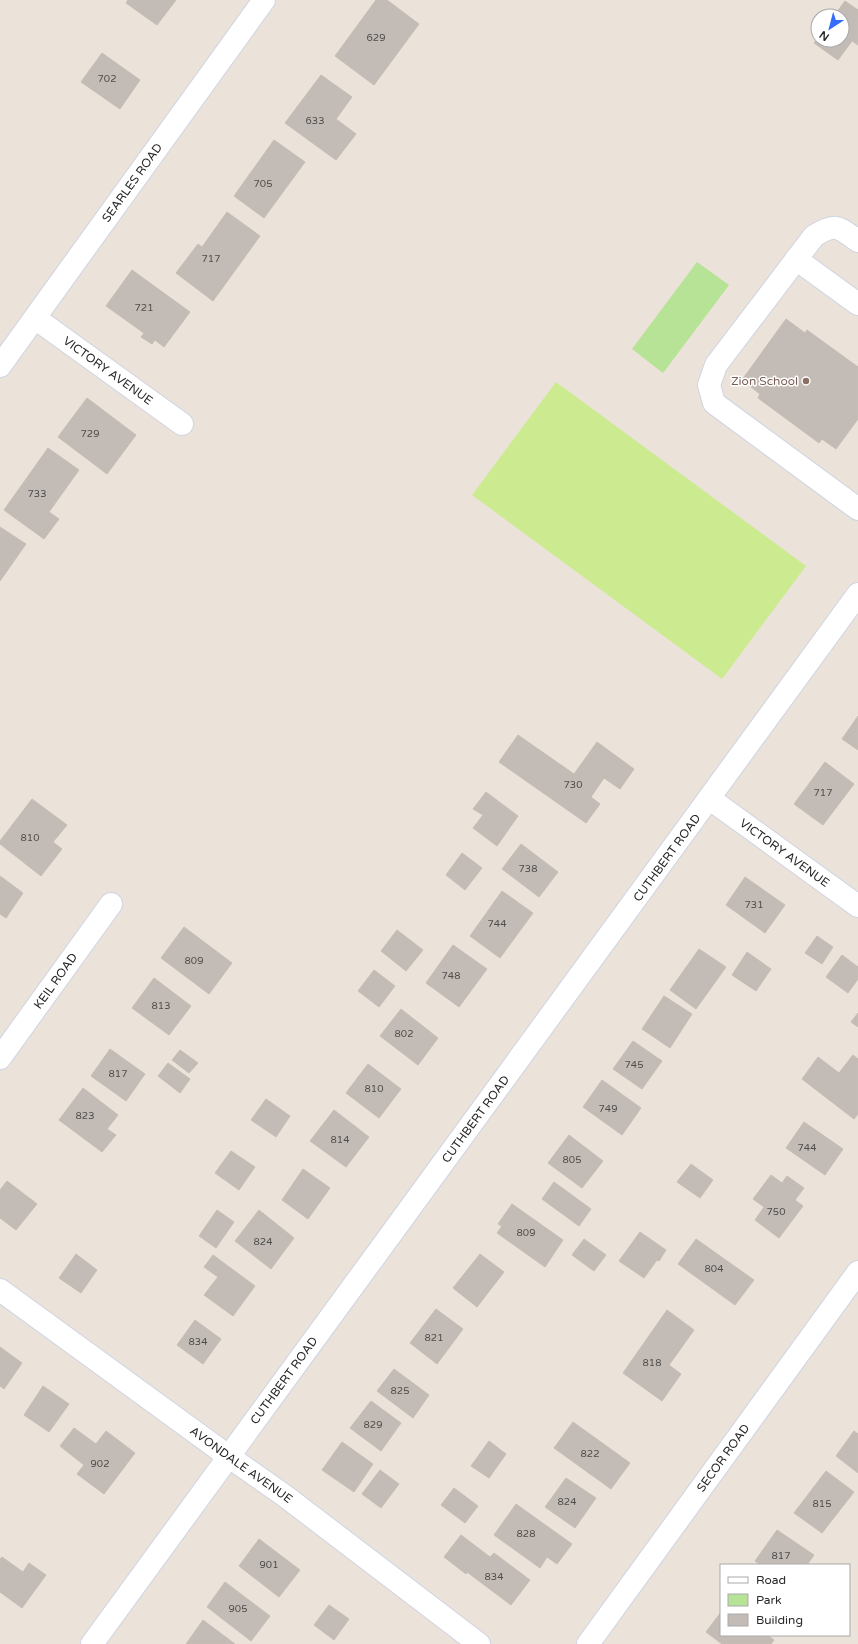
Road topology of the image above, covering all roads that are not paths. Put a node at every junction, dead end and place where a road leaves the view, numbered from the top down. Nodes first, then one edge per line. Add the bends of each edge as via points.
1 (264, 0) edge
2 (858, 241) edge
3 (796, 259) junction
4 (858, 304) edge
5 (35, 318) junction
6 (0, 366) edge
7 (182, 424) dead end
8 (858, 509) edge
9 (858, 594) edge
10 (710, 799) junction
11 (112, 904) dead end
12 (858, 906) edge
13 (0, 1058) edge
14 (858, 1272) edge
15 (0, 1290) edge
16 (228, 1456) junction
17 (92, 1644) edge
18 (479, 1644) edge
19 (588, 1644) edge

1 - 5 street, SEARLES ROAD
2 - 3 street via 840,228 826,228 814,236
3 - 4 street
3 - 8 street via 716,365 709,385 714,403
5 - 6 street, SEARLES ROAD
5 - 7 street, VICTORY AVENUE
9 - 10 street, CUTHBERT ROAD
10 - 12 street, VICTORY AVENUE
10 - 16 street, CUTHBERT ROAD
11 - 13 street, KEIL ROAD
14 - 19 street, SECOR ROAD
15 - 16 street, AVONDALE AVENUE
16 - 17 street, CUTHBERT ROAD
16 - 18 street, AVONDALE AVENUE via 285,1496

